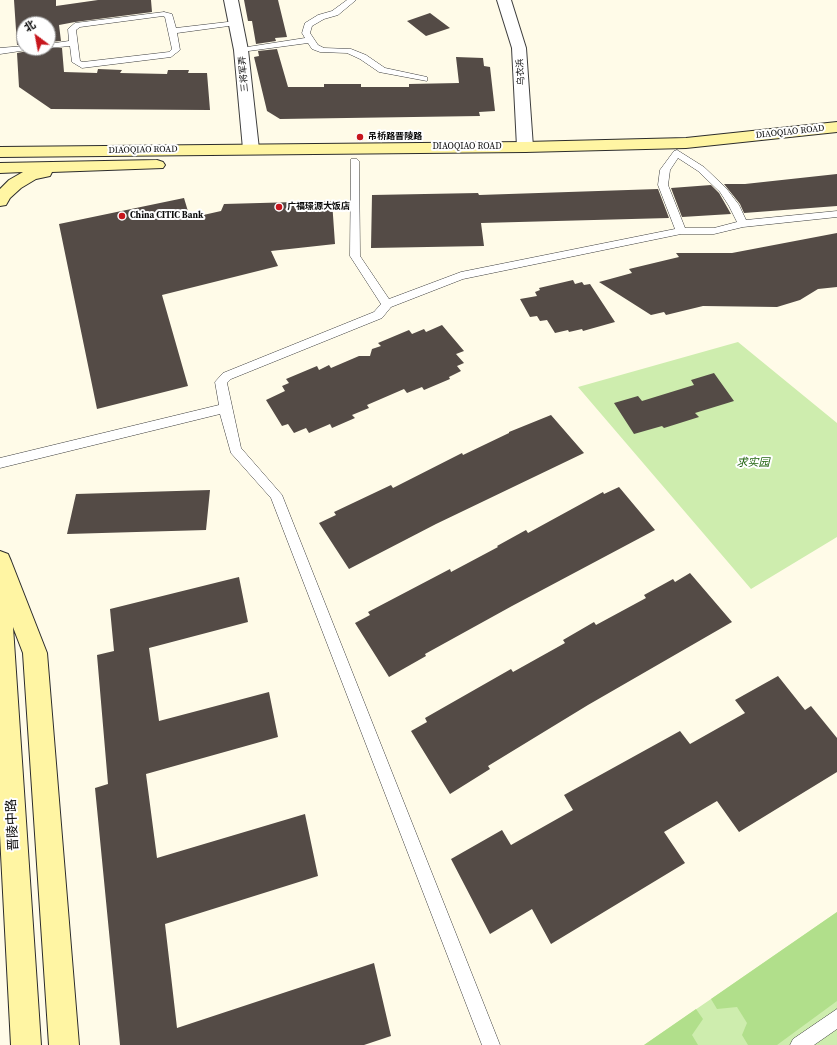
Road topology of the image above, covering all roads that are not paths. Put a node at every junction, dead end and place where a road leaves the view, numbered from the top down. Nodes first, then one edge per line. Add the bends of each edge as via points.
1 (231, 0) edge
2 (352, 0) edge
3 (504, 0) edge
4 (236, 23) junction
5 (172, 31) junction
6 (310, 40) junction
7 (73, 44) junction
8 (56, 45) edge
9 (16, 49) edge
10 (241, 50) junction
11 (0, 51) edge
12 (424, 79) dead end
13 (837, 127) edge
14 (837, 138) edge
15 (525, 147) junction
16 (251, 149) junction
17 (0, 152) edge
18 (677, 154) junction
19 (354, 161) junction
20 (63, 167) junction
21 (0, 168) edge
22 (0, 201) edge
23 (837, 214) edge
24 (743, 224) junction
25 (681, 231) junction
26 (388, 304) junction
27 (225, 408) junction
28 (0, 463) edge
29 (0, 561) edge
30 (0, 604) edge
31 (837, 1018) edge
32 (26, 1045) edge
33 (64, 1045) edge
34 (491, 1045) edge
35 (799, 1045) edge

1 - 4 street, 三将军弄
2 - 6 lane via 335,13 321,17 308,25 306,33
3 - 15 street, 乌衣浜 via 519,48
4 - 5 lane
4 - 10 street, 三将军弄
5 - 7 lane via 169,16 164,14 78,25 72,29
5 - 7 lane via 176,50 171,54 82,65 76,62
6 - 10 lane
6 - 12 lane via 315,47 323,50 348,51 363,57 382,70
7 - 8 lane
9 - 11 lane
10 - 16 street, 三将军弄
13 - 15 main road, DIAOQIAO ROAD via 686,143
14 - 18 main road, DIAOQIAO ROAD
15 - 16 main road, DIAOQIAO ROAD
16 - 17 main road, DIAOQIAO ROAD
18 - 19 main road, DIAOQIAO ROAD
18 - 24 lane via 701,169 723,190
18 - 25 lane via 665,170 663,185
19 - 20 main road, DIAOQIAO ROAD
19 - 26 lane via 355,256
20 - 21 main road, DIAOQIAO ROAD
20 - 22 main road via 31,175 15,184
23 - 24 lane
24 - 25 lane via 714,231
25 - 26 lane via 461,276
26 - 27 lane via 378,315 227,376 221,382
27 - 28 lane
27 - 34 lane via 235,450 276,495
29 - 33 main road via 35,653
30 - 32 main road, 晋陵中路
31 - 35 lane

